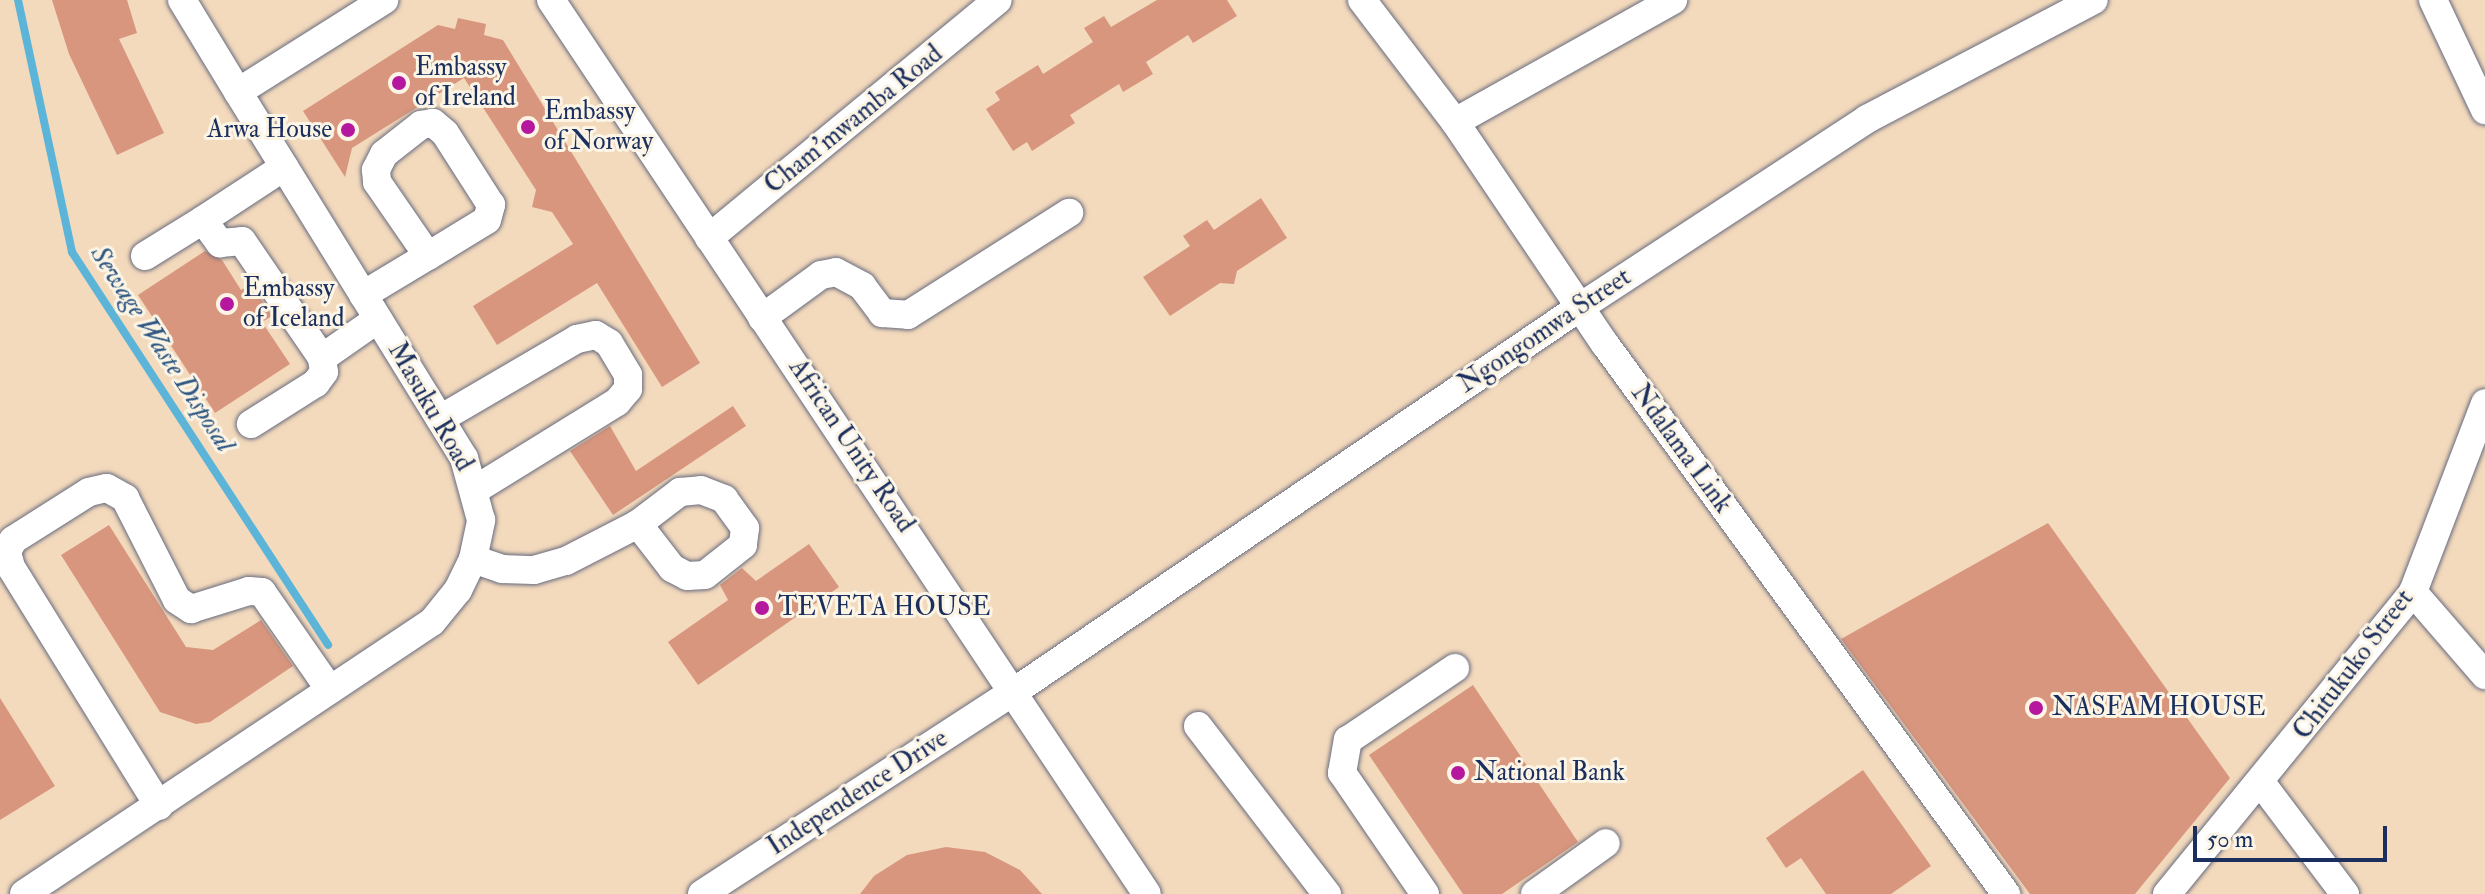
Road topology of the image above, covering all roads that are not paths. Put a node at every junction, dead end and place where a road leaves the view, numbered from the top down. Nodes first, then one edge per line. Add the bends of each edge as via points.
1 (182, 0) edge
2 (384, 0) edge
3 (551, 0) edge
4 (998, 0) edge
5 (1362, 0) edge
6 (1673, 0) edge
7 (2094, 0) edge
8 (2433, 0) edge
9 (238, 92) junction
10 (2485, 110) edge
11 (1455, 122) junction
12 (284, 167) junction
13 (1069, 213) dead end
14 (203, 220) junction
15 (709, 238) junction
16 (145, 256) dead end
17 (428, 256) junction
18 (363, 295) junction
19 (1580, 307) junction
20 (762, 318) junction
21 (378, 319) junction
22 (322, 358) junction
23 (2485, 403) edge
24 (440, 419) junction
25 (251, 424) dead end
26 (476, 489) junction
27 (638, 524) dead end
28 (473, 559) junction
29 (2413, 592) junction
30 (1455, 668) dead end
31 (2485, 675) edge
32 (330, 690) junction
33 (1015, 691) junction
34 (1198, 726) dead end
35 (2262, 784) junction
36 (159, 806) junction
37 (1606, 843) dead end
38 (24, 894) edge
39 (702, 894) edge
40 (1147, 894) edge
41 (1327, 894) edge
42 (1425, 894) edge
43 (1535, 894) edge
44 (2006, 894) edge
45 (2167, 894) edge
46 (2345, 894) edge

1 - 9 street, Masuku Road
2 - 9 street
3 - 15 street, African Unity Road
4 - 15 street, Cham'mwamba Road
5 - 11 street, Ndalama Link
6 - 11 street
7 - 19 street, Ngongomwa Street via 1867,119
8 - 10 street
9 - 12 street, Masuku Road
11 - 19 street, Ndalama Link
12 - 14 street
12 - 18 street, Masuku Road
13 - 20 street via 908,315 882,313 862,286 836,272 821,275
14 - 16 street
14 - 22 street via 220,243 242,241 252,249
15 - 20 street, African Unity Road
17 - 17 street via 487,220 491,205 445,133 433,123 421,125 384,154 376,170 377,182
17 - 18 street
18 - 21 street, Masuku Road
19 - 33 street, Ngongomwa Street
19 - 44 street, Ndalama Link
20 - 33 street, African Unity Road
21 - 22 street
21 - 24 street, Masuku Road
22 - 25 street via 324,372 316,383
23 - 29 street, Chitukuko Street
24 - 26 street, Masuku Road
24 - 26 street via 577,339 596,335 609,343 628,375 628,389 617,402
26 - 28 street, Masuku Road via 481,520
27 - 28 street via 566,561 534,570 502,569
28 - 32 street, Masuku Road via 458,590 432,622
29 - 31 street
29 - 35 street, Chitukuko Street
30 - 42 street via 1348,740 1342,773
32 - 36 street, Masuku Road
32 - 36 street via 262,592 191,609 177,600 125,498 107,488 89,492 13,540 7,552 11,567
33 - 39 street, Independence Drive
33 - 40 street, African Unity Road
34 - 41 street
35 - 45 street, Chitukuko Street
35 - 46 street
36 - 38 street, Masuku Road
37 - 43 street

